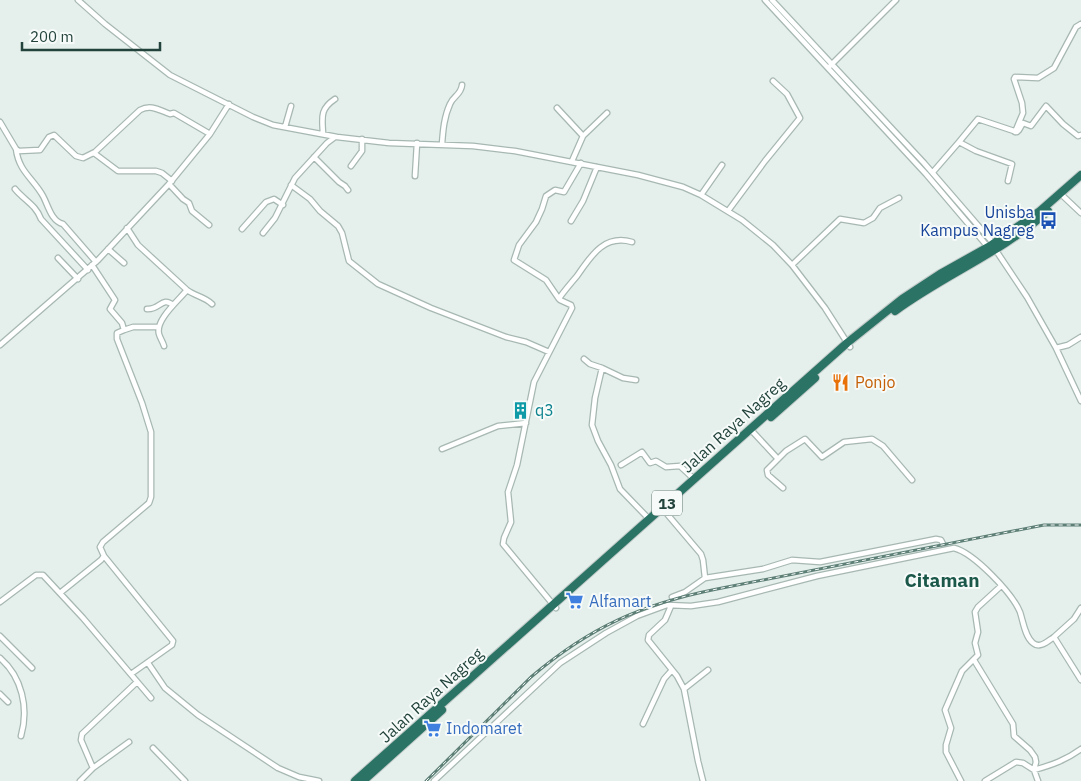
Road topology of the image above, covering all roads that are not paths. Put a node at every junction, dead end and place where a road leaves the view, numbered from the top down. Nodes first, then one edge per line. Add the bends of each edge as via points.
1 (78, 0) edge
2 (765, 0) edge
3 (772, 0) edge
4 (896, 0) edge
5 (1081, 24) edge
6 (830, 66) junction
7 (773, 81) dead end
8 (462, 85) dead end
9 (335, 98) dead end
10 (229, 104) junction
11 (291, 106) dead end
12 (557, 108) dead end
13 (608, 113) dead end
14 (0, 122) edge
15 (285, 128) junction
16 (1015, 132) junction
17 (323, 133) junction
18 (210, 134) junction
19 (1081, 135) edge
20 (583, 136) junction
21 (337, 137) junction
22 (362, 140) junction
23 (959, 142) junction
24 (417, 144) junction
25 (442, 144) junction
26 (16, 150) junction
27 (94, 153) junction
28 (314, 157) junction
29 (572, 161) junction
30 (580, 163) junction
31 (722, 165) dead end
32 (351, 166) dead end
33 (597, 167) junction
34 (933, 172) junction
35 (1081, 175) edge
36 (415, 176) dead end
37 (939, 179) junction
38 (1008, 181) dead end
39 (1081, 181) edge
40 (171, 183) junction
41 (934, 183) junction
42 (291, 184) junction
43 (16, 189) dead end
44 (348, 190) dead end
45 (701, 195) junction
46 (1064, 196) junction
47 (899, 198) dead end
48 (282, 205) junction
49 (728, 211) junction
50 (1081, 213) edge
51 (571, 221) dead end
52 (209, 225) dead end
53 (127, 228) junction
54 (242, 229) dead end
55 (263, 233) dead end
56 (632, 242) dead end
57 (108, 249) junction
58 (994, 249) junction
59 (58, 258) dead end
60 (94, 263) junction
61 (124, 263) dead end
62 (792, 265) junction
63 (88, 270) junction
64 (78, 279) junction
65 (188, 290) junction
66 (560, 298) junction
67 (212, 304) dead end
68 (173, 305) junction
69 (147, 309) dead end
70 (159, 327) junction
71 (124, 330) junction
72 (1081, 337) edge
73 (0, 345) edge
74 (849, 345) junction
75 (164, 346) dead end
76 (1056, 348) junction
77 (549, 352) junction
78 (584, 359) dead end
79 (602, 368) junction
80 (636, 380) dead end
81 (1081, 401) edge
82 (526, 423) junction
83 (753, 432) junction
84 (442, 449) dead end
85 (777, 458) junction
86 (621, 465) dead end
87 (694, 479) junction
88 (912, 480) dead end
89 (783, 488) dead end
90 (663, 509) junction
91 (649, 519) junction
92 (946, 548) junction
93 (104, 556) junction
94 (705, 578) junction
95 (1000, 585) junction
96 (60, 593) junction
97 (672, 597) dead end
98 (0, 602) edge
99 (554, 606) junction
100 (671, 606) junction
101 (1081, 608) edge
102 (0, 636) edge
103 (1054, 637) junction
104 (0, 658) edge
105 (974, 660) junction
106 (148, 663) junction
107 (32, 668) dead end
108 (672, 670) junction
109 (708, 670) dead end
110 (131, 674) junction
111 (1081, 680) edge
112 (137, 682) junction
113 (684, 689) junction
114 (0, 694) edge
115 (151, 698) dead end
116 (8, 702) dead end
117 (643, 724) dead end
118 (21, 736) dead end
119 (129, 742) dead end
120 (154, 748) dead end
121 (1081, 749) edge
122 (93, 768) junction
123 (1034, 770) junction
124 (991, 779) edge
125 (80, 781) edge
126 (185, 781) edge
127 (319, 781) edge
128 (356, 781) edge
129 (363, 781) edge
130 (434, 781) edge
131 (703, 781) edge
132 (961, 781) edge
133 (985, 781) edge
134 (1038, 781) edge

1 - 10 street via 170,75
2 - 6 street
3 - 6 street
4 - 6 street
5 - 16 street via 1076,27 1054,68 1038,78 1014,77 1023,113
6 - 34 street
6 - 41 street
7 - 49 street via 787,94 800,118
8 - 25 street via 461,92 448,108
9 - 17 street via 324,108
10 - 15 street via 260,121
10 - 18 street
11 - 15 street
12 - 20 street
13 - 20 street
14 - 26 street
15 - 17 street
16 - 19 street via 1023,124 1032,126 1046,106 1077,136
16 - 23 street via 978,119
17 - 21 street
18 - 27 street via 174,113 148,107 140,110
18 - 40 street
20 - 29 street
21 - 22 street
21 - 28 street
22 - 24 street
22 - 32 street via 362,151
23 - 34 street
23 - 38 street via 1012,164
24 - 25 street
24 - 36 street
25 - 29 street via 504,149
26 - 27 street via 40,150 48,137 54,135 80,158
26 - 60 street via 20,166 42,195 48,209
27 - 40 street via 118,171 156,171
28 - 42 street
28 - 44 street
29 - 30 street
30 - 33 street
30 - 66 street via 564,192 555,190 546,196 542,210 519,245 514,260 546,280
31 - 45 street
33 - 45 street via 648,178
33 - 51 street
34 - 37 street
35 - 58 highway, Jalan Raya Nagreg / 13
37 - 41 street
37 - 58 street
39 - 46 highway, Jalan Raya Nagreg / 13
40 - 52 street via 190,203 192,212
40 - 53 street
41 - 58 street
42 - 48 street
42 - 77 street via 338,226 349,261 378,284 431,308
43 - 63 street
45 - 49 street
46 - 50 street
46 - 58 highway, Jalan Raya Nagreg / 13 via 1029,227
47 - 62 street via 864,222 840,219
48 - 54 street via 274,199 266,202
48 - 55 street
49 - 62 street via 767,239
53 - 57 street
53 - 65 street via 138,245
56 - 66 street via 619,239 598,250 588,258
57 - 60 street
57 - 61 street
58 - 74 highway, Jalan Raya Nagreg / 13 via 905,303
58 - 76 street
59 - 64 street
60 - 63 street
60 - 71 street via 116,300 110,308
62 - 74 street
63 - 64 street
64 - 73 street
65 - 67 street
65 - 68 street
66 - 77 street via 572,308
68 - 69 street via 165,301
68 - 70 street
70 - 71 street
70 - 75 street
71 - 93 street via 117,333 117,339 151,432 151,497 149,503 103,542 100,547
72 - 76 street
74 - 83 highway, Jalan Raya Nagreg / 13
74 - 87 highway, Jalan Raya Nagreg / 13
76 - 81 street
77 - 82 street via 534,382
78 - 79 street
79 - 80 street
79 - 91 street via 592,425 620,489
82 - 84 street via 498,426
82 - 99 street via 508,492 511,522 503,544
83 - 85 street
83 - 90 highway, Jalan Raya Nagreg / 13
85 - 88 street via 805,439 823,457 844,442 869,438 883,446
85 - 89 street via 767,472
86 - 87 street via 642,452 650,463 656,461 666,467 679,466
87 - 90 highway, Jalan Raya Nagreg / 13
90 - 91 highway, Jalan Raya Nagreg / 13
90 - 94 street via 701,554
90 - 99 highway, Jalan Raya Nagreg / 13
91 - 99 highway, Jalan Raya Nagreg / 13
92 - 94 street via 936,538 820,562 792,560 763,569
92 - 95 street via 959,550 982,565
92 - 100 street via 718,602
93 - 96 street
93 - 106 street via 172,640 172,645
94 - 97 street
95 - 103 street via 1018,609 1032,643 1042,645
95 - 105 street via 975,612 978,654
96 - 98 street via 43,575 38,574
96 - 110 street
99 - 128 highway, Jalan Raya Nagreg / 13
99 - 129 highway, Jalan Raya Nagreg / 13
100 - 108 street via 665,620 648,640
100 - 130 street via 637,616 560,663
101 - 103 street via 1074,620
102 - 107 street
103 - 111 street
104 - 118 street via 15,674 22,694 24,726
105 - 123 street via 1013,724 1014,736 1035,757
105 - 132 street via 962,671 945,710 951,728 946,752
106 - 110 street
106 - 127 street via 165,688 198,715 278,768
108 - 113 street
108 - 117 street
109 - 113 street
110 - 112 street
112 - 115 street
112 - 122 street via 82,734 81,740
113 - 131 street
114 - 116 street
119 - 122 street
120 - 126 street
121 - 123 street via 1069,758
122 - 125 street
123 - 124 street via 1016,762
123 - 134 street
124 - 133 street

